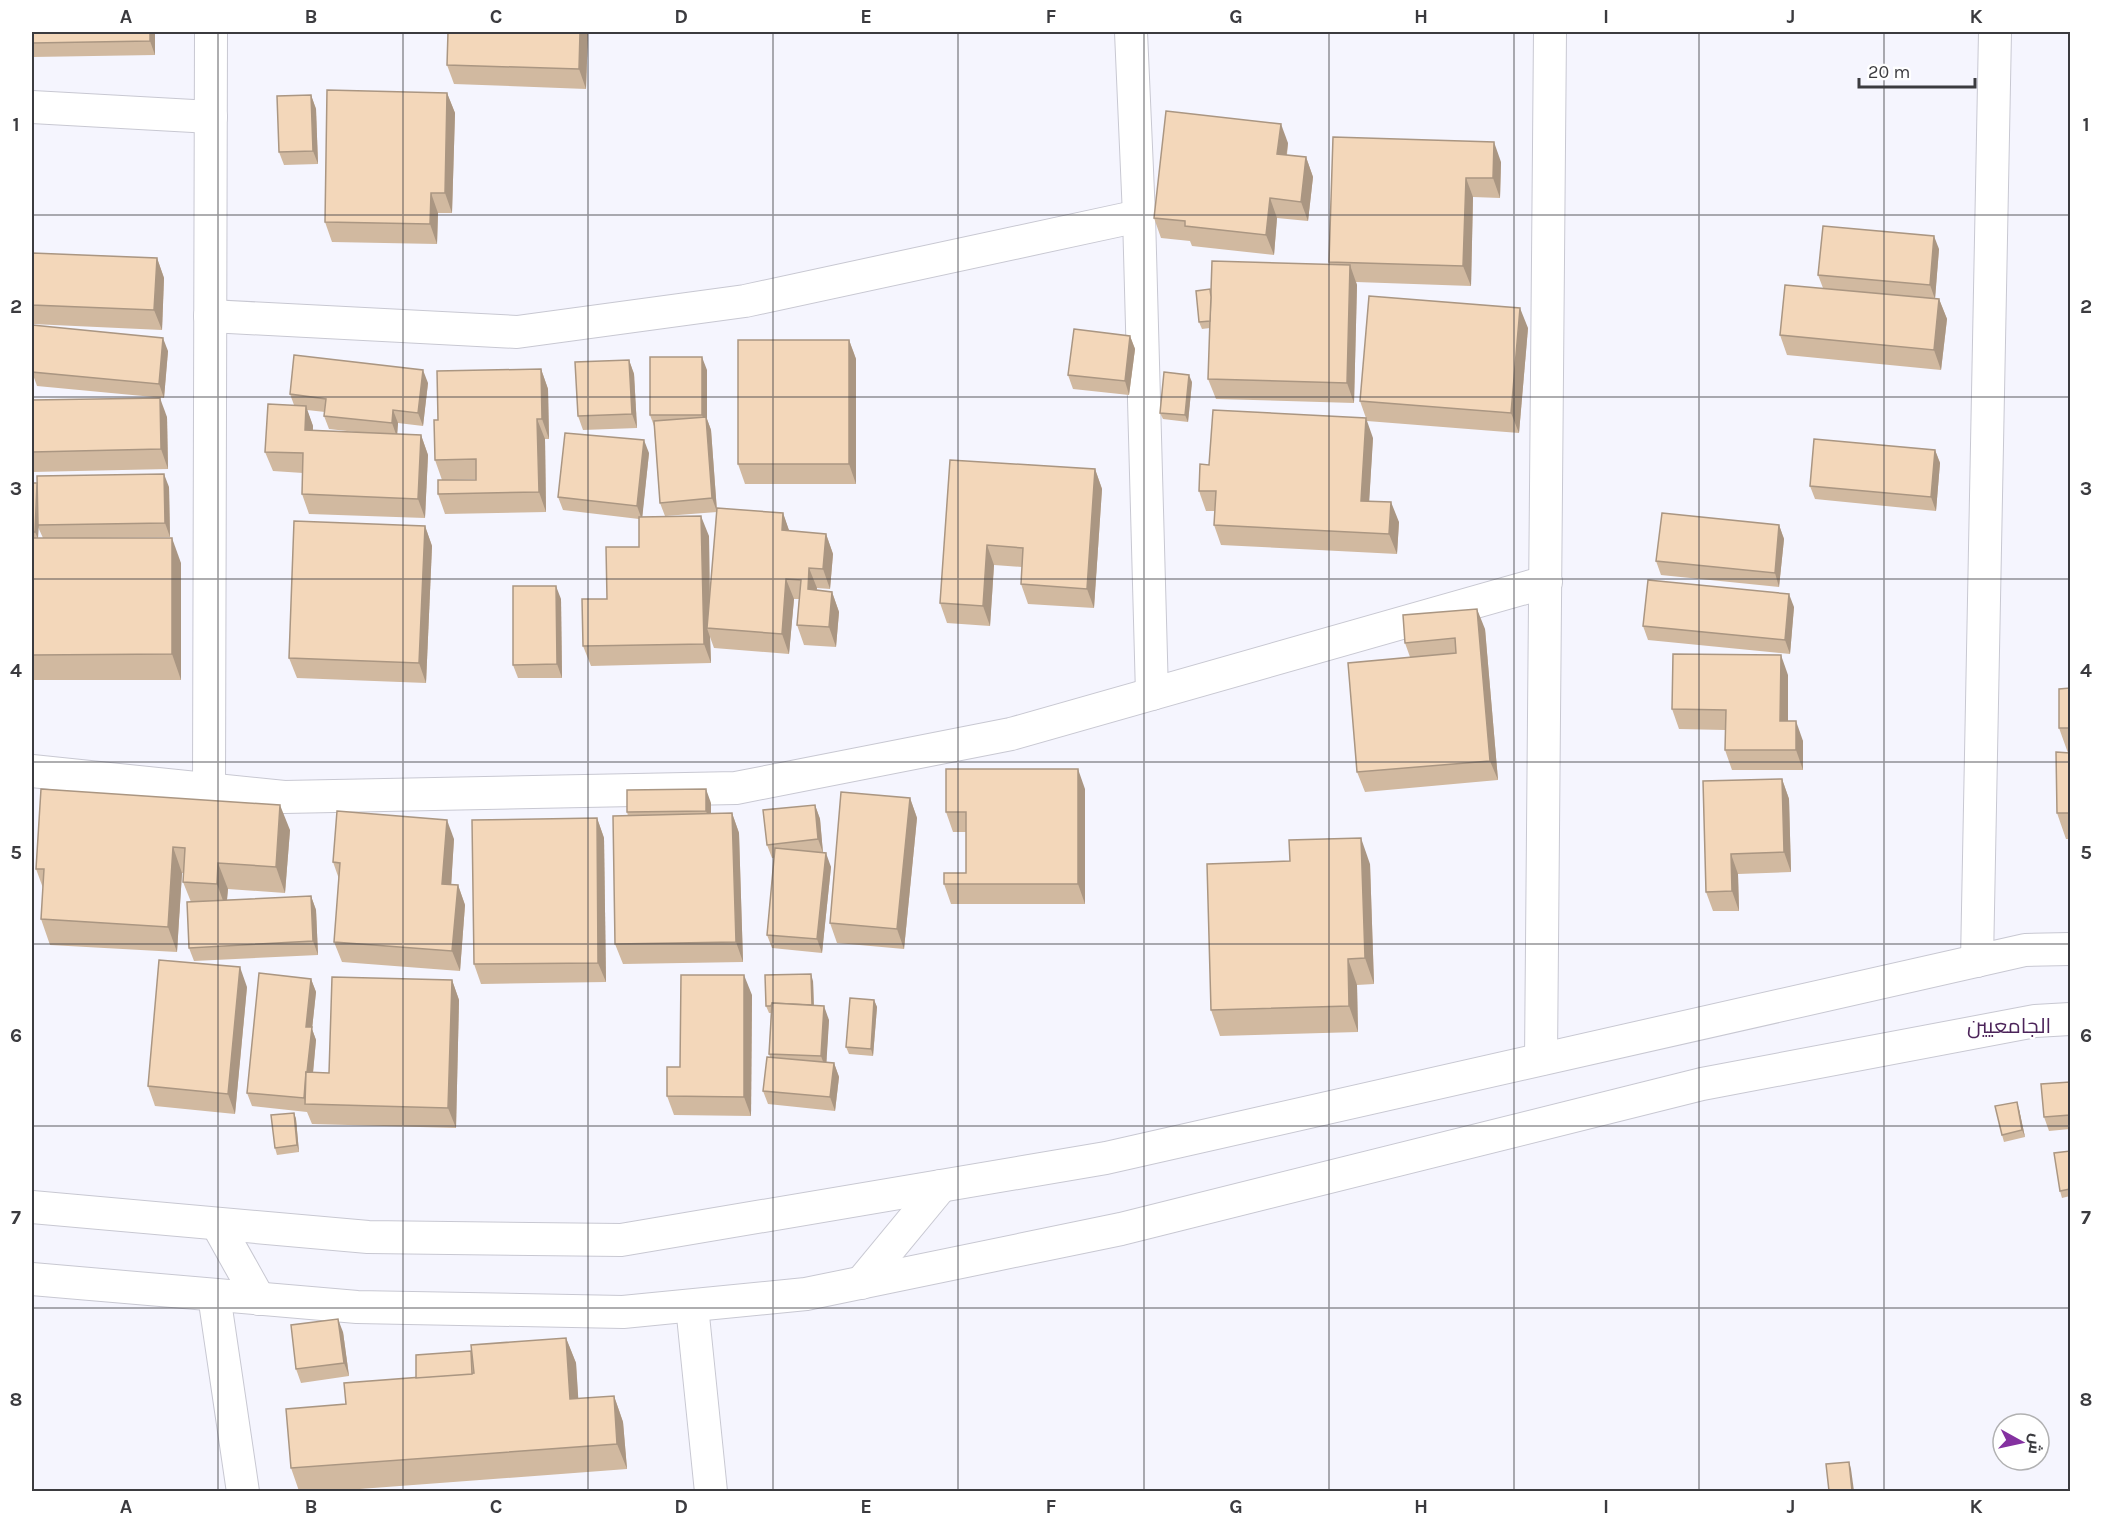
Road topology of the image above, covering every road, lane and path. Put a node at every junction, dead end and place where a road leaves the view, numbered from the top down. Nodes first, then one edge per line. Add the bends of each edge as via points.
1 (211, 32) edge
2 (1131, 32) edge
3 (1550, 32) edge
4 (1995, 32) edge
5 (32, 107) edge
6 (211, 117) junction
7 (1139, 216) junction
8 (210, 316) junction
9 (1546, 582) junction
10 (1152, 694) junction
11 (32, 771) edge
12 (209, 790) junction
13 (2070, 949) edge
14 (1977, 961) junction
15 (2070, 1019) edge
16 (1541, 1059) junction
17 (941, 1186) junction
18 (32, 1207) edge
19 (217, 1224) junction
20 (32, 1279) edge
21 (861, 1283) junction
22 (214, 1295) junction
23 (259, 1299) junction
24 (692, 1306) junction
25 (243, 1491) edge
26 (711, 1491) edge

1 - 6 street
2 - 7 street
3 - 9 street
4 - 14 street
5 - 6 street
6 - 8 street
7 - 8 street via 745,301 517,332
7 - 10 street
8 - 12 street
9 - 10 street
9 - 16 street
10 - 12 street via 1011,734 736,788 284,797
11 - 12 street
13 - 14 street via 2025,950
14 - 16 street
15 - 21 street via 2035,1021 1702,1084 1121,1229
16 - 17 street via 1106,1158
17 - 19 street via 621,1240 368,1237
17 - 21 street
18 - 19 street
19 - 23 street
20 - 22 street
21 - 24 street via 806,1294
22 - 23 street
22 - 25 street
23 - 24 street via 357,1307 600,1312
24 - 26 street

